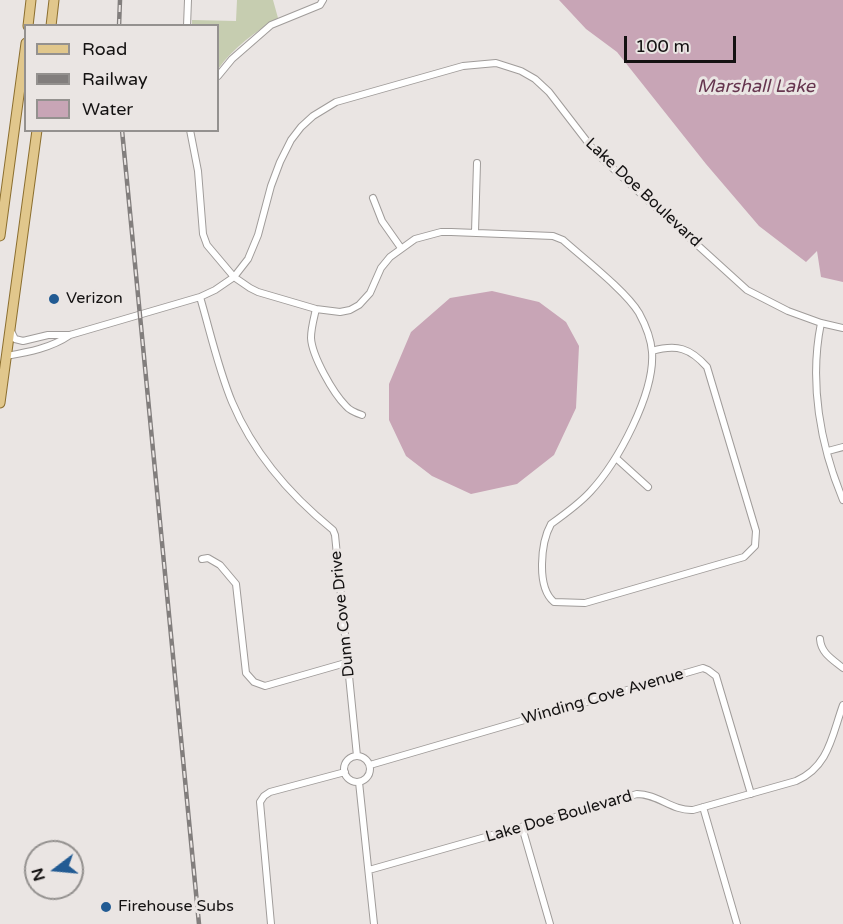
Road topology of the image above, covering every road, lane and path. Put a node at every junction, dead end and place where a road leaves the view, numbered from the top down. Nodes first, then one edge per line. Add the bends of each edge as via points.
1 (31, 0) edge
2 (54, 0) edge
3 (188, 0) edge
4 (323, 0) edge
5 (28, 24) edge
6 (51, 24) edge
7 (187, 24) edge
8 (24, 58) edge
9 (219, 75) edge
10 (37, 132) edge
11 (190, 132) edge
12 (477, 163) dead end
13 (374, 198) dead end
14 (475, 232) junction
15 (0, 236) edge
16 (401, 248) junction
17 (234, 277) junction
18 (200, 297) junction
19 (316, 309) junction
20 (821, 323) junction
21 (10, 328) junction
22 (843, 328) edge
23 (70, 335) junction
24 (652, 351) junction
25 (3, 353) edge
26 (0, 395) edge
27 (362, 416) dead end
28 (843, 447) edge
29 (828, 452) junction
30 (616, 458) junction
31 (648, 487) dead end
32 (843, 500) edge
33 (202, 559) dead end
34 (820, 639) dead end
35 (349, 662) junction
36 (843, 668) edge
37 (843, 705) edge
38 (357, 756) junction
39 (370, 765) junction
40 (345, 772) junction
41 (359, 782) junction
42 (751, 794) junction
43 (703, 807) junction
44 (522, 827) junction
45 (369, 870) junction
46 (271, 924) edge
47 (374, 924) edge
48 (550, 924) edge
49 (737, 924) edge

1 - 5 main road
2 - 6 main road
3 - 7 street
4 - 9 street via 320,5 271,25 232,58
8 - 15 main road
10 - 21 main road
11 - 17 street via 205,242
12 - 14 street
13 - 16 street via 382,221
14 - 16 street via 430,235
14 - 24 street via 553,236 563,240 635,306
16 - 19 street via 381,268 370,293 359,305 340,312
17 - 18 street, Lake Doe Boulevard
17 - 19 street via 258,292
17 - 20 street, Lake Doe Boulevard via 248,259 258,235 280,162 291,140 313,116 336,102 463,66 496,63 535,79 596,153 747,290
18 - 23 street, Lake Doe Boulevard
18 - 35 street, Dunn Cove Drive via 232,402 245,426 280,478 335,535
19 - 27 street via 311,335 314,350 345,405
20 - 22 street, Lake Doe Boulevard
20 - 29 street via 816,385
21 - 23 street, Lake Doe Boulevard via 18,341
21 - 25 main road
23 - 25 street, Lake Doe Boulevard via 50,346
24 - 30 street via 640,407
24 - 30 street via 684,349 707,367 756,531 755,546 744,557 585,603 551,600 542,572 547,531 590,492
25 - 26 main road
28 - 29 street
29 - 32 street
30 - 31 street
33 - 35 street via 219,565 236,584 246,673 254,682 265,686
34 - 36 street via 824,653
35 - 38 street, Dunn Cove Drive
37 - 42 street, Lake Doe Boulevard via 829,750 816,767 796,781
38 - 39 street
38 - 40 street via 347,761
39 - 41 street via 369,774
39 - 42 street, Winding Cove Avenue via 703,668 716,676
40 - 41 street
40 - 46 street via 270,792 260,802
41 - 45 street
42 - 43 street, Lake Doe Boulevard
43 - 44 street, Lake Doe Boulevard via 686,810 638,794
43 - 49 street
44 - 45 street, Lake Doe Boulevard
44 - 48 street
45 - 47 street

